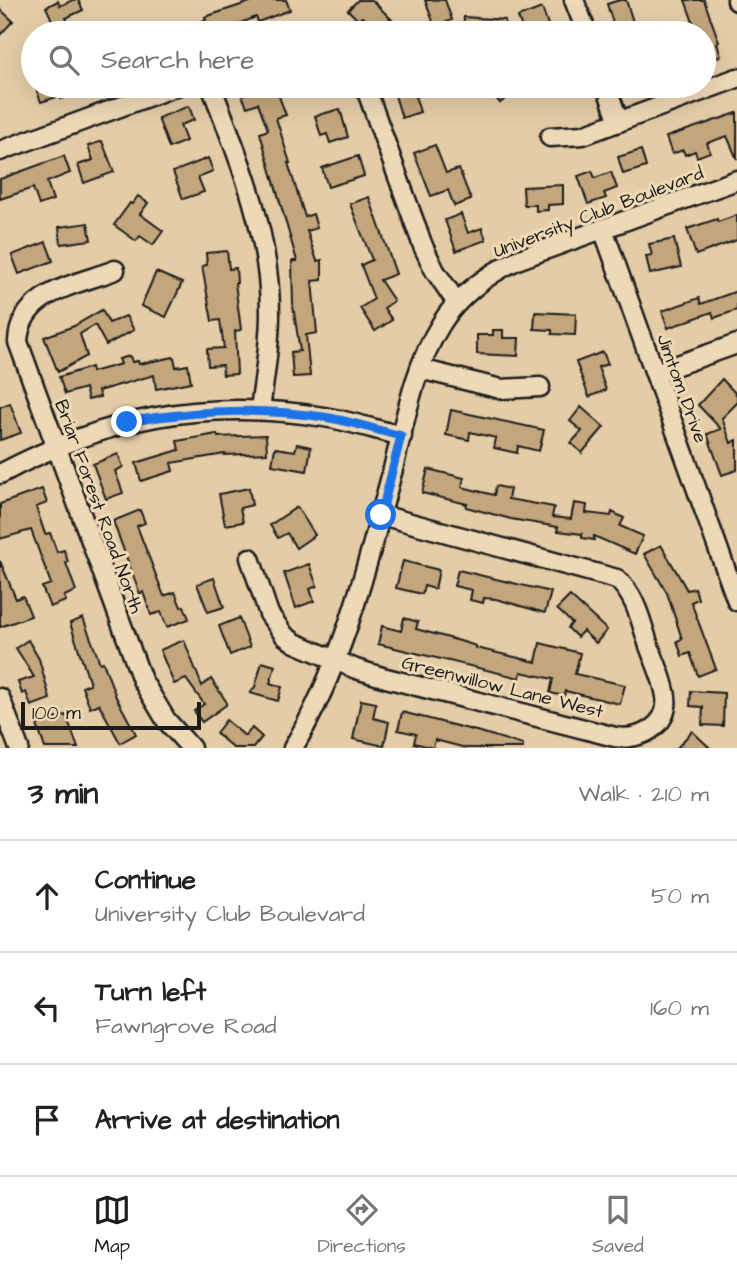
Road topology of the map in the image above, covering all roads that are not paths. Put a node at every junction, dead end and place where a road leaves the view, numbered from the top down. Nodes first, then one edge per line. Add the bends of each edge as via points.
1 (574, 0) edge
2 (582, 21) edge
3 (737, 78) edge
4 (716, 86) edge
5 (144, 98) edge
6 (216, 98) edge
7 (369, 98) edge
8 (610, 98) edge
9 (683, 98) edge
10 (619, 122) junction
11 (550, 137) dead end
12 (0, 151) edge
13 (737, 180) edge
14 (603, 229) junction
15 (115, 270) dead end
16 (457, 303) junction
17 (737, 344) edge
18 (421, 369) junction
19 (655, 373) junction
20 (540, 387) dead end
21 (260, 410) junction
22 (401, 436) junction
23 (55, 446) junction
24 (0, 474) edge
25 (381, 515) junction
26 (250, 558) dead end
27 (737, 601) edge
28 (336, 661) junction
29 (0, 698) edge
30 (19, 748) edge
31 (191, 748) edge
32 (293, 748) edge

1 - 2 street
3 - 4 street
5 - 12 street
6 - 21 street via 248,183 269,279
7 - 16 street via 423,246
8 - 10 street
9 - 10 street
10 - 11 street via 583,135
13 - 14 street, University Club Boulevard
14 - 16 street, University Club Boulevard via 502,267
14 - 19 street, Jimtom Drive
15 - 23 street, Briar Forest Road North via 37,301 24,315 18,332
16 - 18 street, University Club Boulevard via 435,334
17 - 19 street
18 - 20 street via 500,389
18 - 22 street, University Club Boulevard
19 - 27 street, Jimtom Drive
21 - 22 street via 326,417
21 - 23 street via 168,414 114,425
22 - 25 street, University Club Boulevard
23 - 24 street
23 - 31 street, Briar Forest Road North via 142,680 166,720
25 - 28 street, University Club Boulevard
25 - 28 street, Greenwillow Lane West via 617,579 632,596 666,695 664,715 651,731 615,737
26 - 28 street, Greenwillow Lane West via 276,625 295,643
28 - 32 street, University Club Boulevard
29 - 30 street

